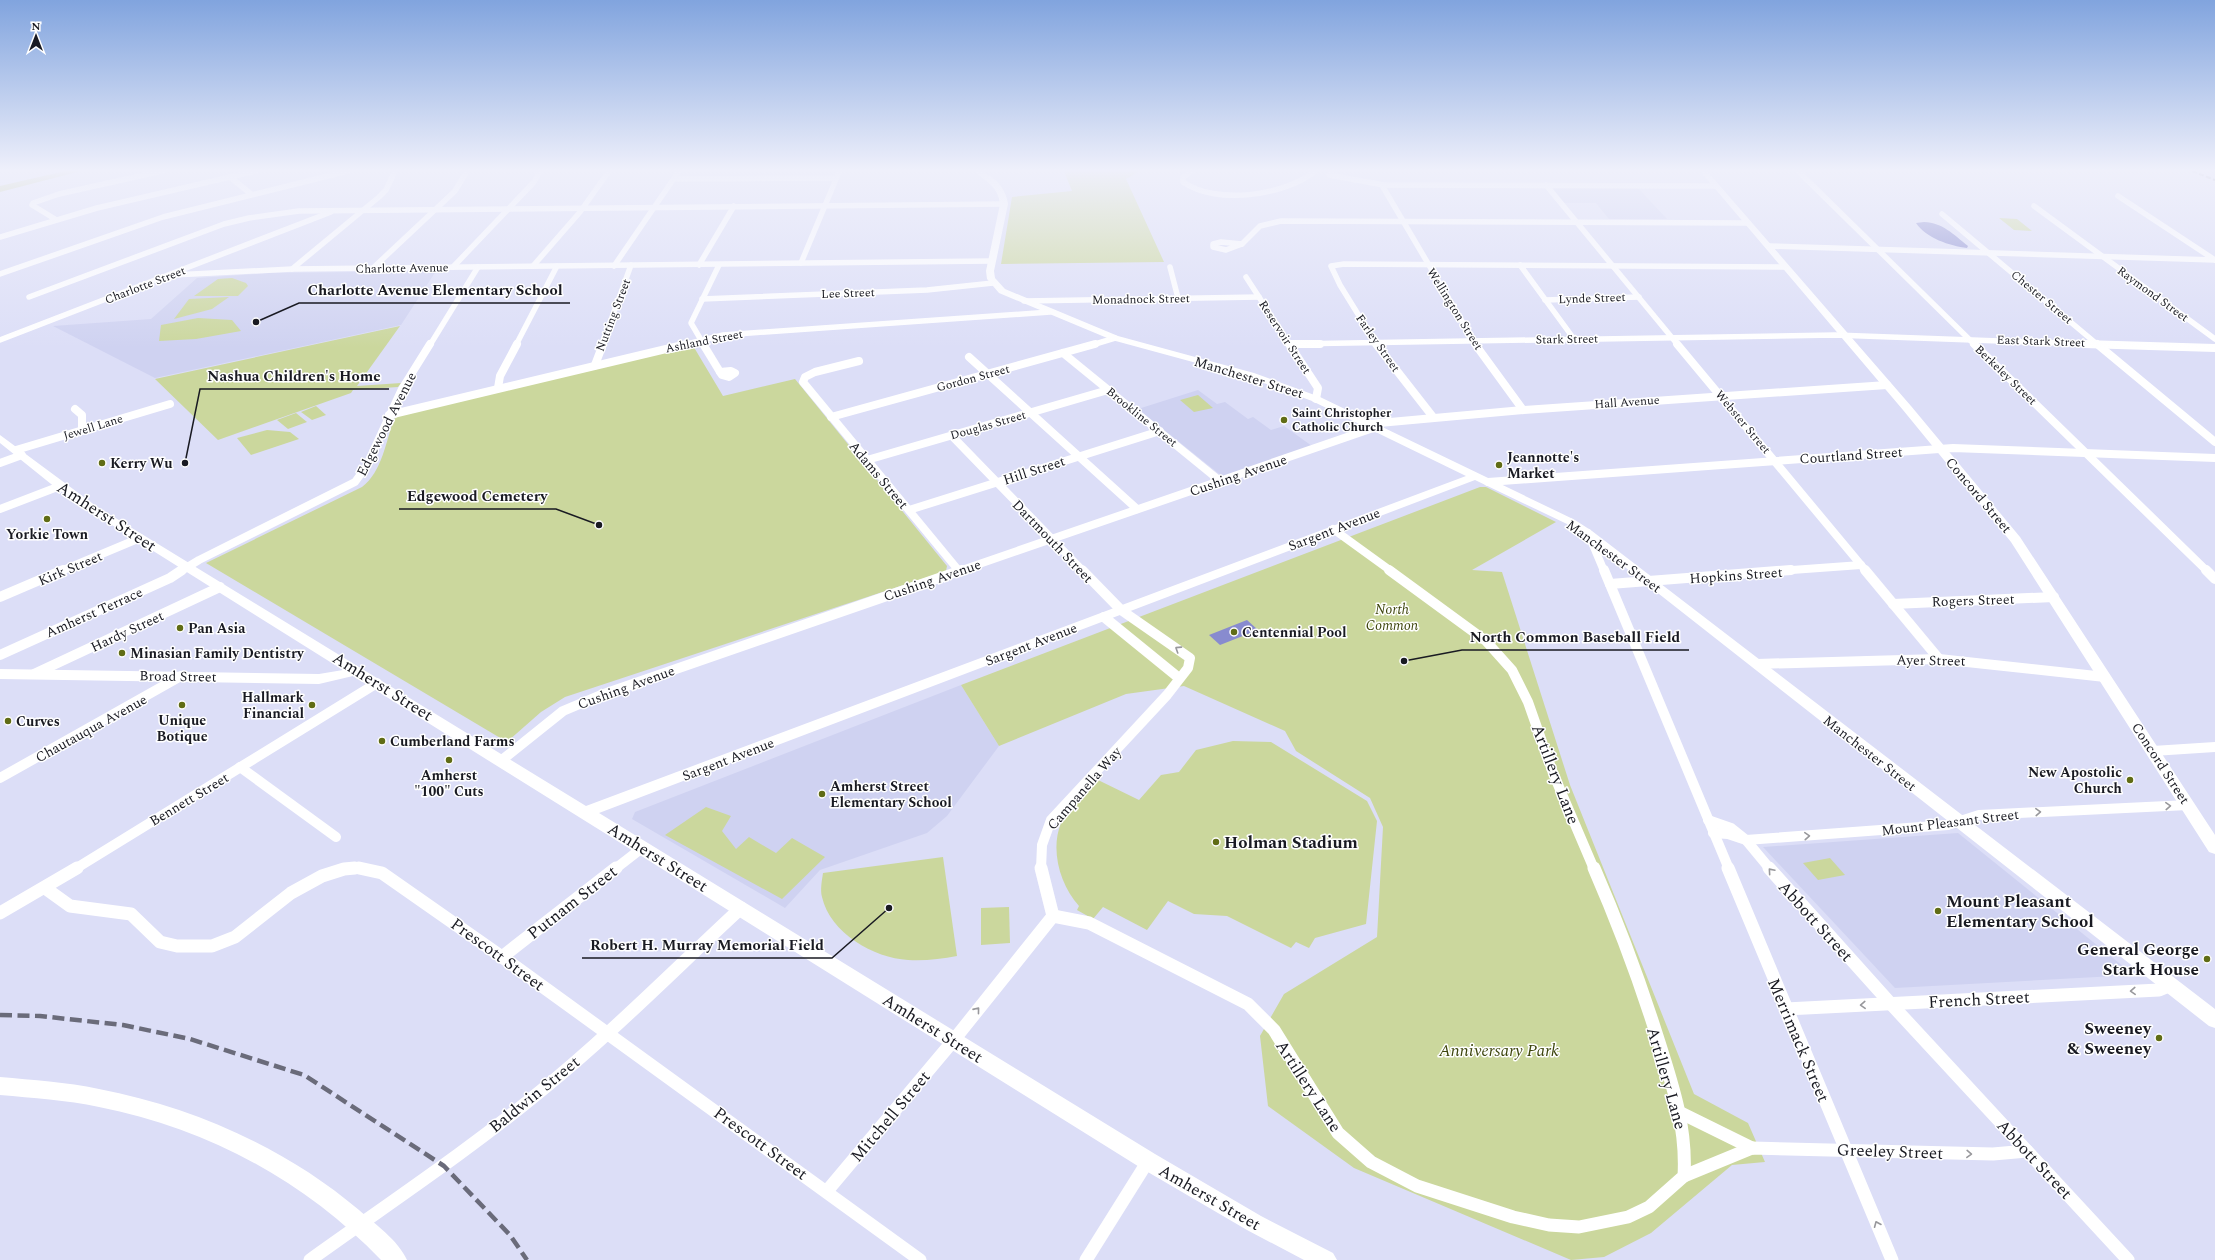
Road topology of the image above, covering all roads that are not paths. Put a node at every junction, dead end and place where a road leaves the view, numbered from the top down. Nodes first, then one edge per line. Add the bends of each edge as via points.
1 (23, 230) edge
2 (125, 230) edge
3 (208, 230) edge
4 (287, 230) edge
5 (340, 230) edge
6 (414, 230) edge
7 (488, 230) edge
8 (564, 230) edge
9 (638, 230) edge
10 (720, 230) edge
11 (815, 230) edge
12 (998, 230) edge
13 (1255, 230) edge
14 (1409, 230) edge
15 (1584, 230) edge
16 (1754, 230) edge
17 (1858, 230) edge
18 (1961, 230) edge
19 (2065, 230) edge
20 (2169, 230) edge
21 (0, 237) edge
22 (1242, 244) dead end
23 (1768, 246) junction
24 (1878, 250) junction
25 (1989, 253) junction
26 (2101, 257) junction
27 (2215, 260) edge
28 (991, 261) junction
29 (801, 263) junction
30 (719, 264) junction
31 (1428, 264) junction
32 (631, 265) junction
33 (699, 265) junction
34 (1520, 265) junction
35 (1613, 265) junction
36 (533, 266) junction
37 (557, 266) junction
38 (614, 266) junction
39 (453, 267) junction
40 (478, 267) junction
41 (1170, 267) dead end
42 (1785, 267) junction
43 (373, 268) junction
44 (292, 269) junction
45 (0, 274) edge
46 (173, 275) junction
47 (1246, 277) dead end
48 (994, 283) junction
49 (29, 297) dead end
50 (1259, 297) junction
51 (1639, 297) junction
52 (1178, 298) junction
53 (702, 300) junction
54 (1545, 300) junction
55 (1024, 301) junction
56 (1050, 312) junction
57 (1844, 335) junction
58 (1672, 337) junction
59 (1115, 338) junction
60 (702, 339) junction
61 (1574, 339) junction
62 (1970, 339) junction
63 (2215, 339) edge
64 (0, 340) edge
65 (1474, 341) junction
66 (1375, 342) junction
67 (2098, 343) junction
68 (1290, 344) junction
69 (2215, 348) edge
70 (1063, 353) junction
71 (969, 357) dead end
72 (859, 361) dead end
73 (595, 365) junction
74 (720, 372) dead end
75 (988, 373) junction
76 (1887, 385) junction
77 (498, 388) junction
78 (1108, 390) junction
79 (1720, 396) junction
80 (1316, 399) junction
81 (170, 404) dead end
82 (75, 409) dead end
83 (1523, 410) junction
84 (1031, 412) junction
85 (388, 414) junction
86 (831, 417) junction
87 (1432, 417) junction
88 (1372, 426) junction
89 (82, 431) junction
90 (1160, 431) junction
91 (952, 436) junction
92 (0, 438) edge
93 (2215, 442) edge
94 (1941, 448) junction
95 (19, 453) junction
96 (2087, 454) junction
97 (1079, 456) junction
98 (2215, 458) edge
99 (867, 460) junction
100 (1774, 461) junction
101 (0, 463) edge
102 (1482, 479) junction
103 (1220, 481) junction
104 (996, 483) junction
105 (60, 486) junction
106 (0, 509) edge
107 (1137, 509) junction
108 (909, 510) junction
109 (1333, 529) junction
110 (1588, 533) junction
111 (140, 538) junction
112 (1051, 539) junction
113 (1861, 565) junction
114 (188, 568) junction
115 (959, 571) junction
116 (2215, 579) edge
117 (1649, 582) junction
118 (1610, 584) junction
119 (220, 587) junction
120 (2, 594) edge
121 (2054, 597) junction
122 (1893, 604) junction
123 (1121, 610) junction
124 (1104, 616) junction
125 (0, 655) edge
126 (1939, 659) junction
127 (1757, 664) junction
128 (355, 670) junction
129 (0, 674) edge
130 (34, 674) junction
131 (181, 676) junction
132 (2105, 677) junction
133 (1179, 678) junction
134 (377, 683) junction
135 (2215, 748) edge
136 (2153, 751) junction
137 (502, 760) junction
138 (240, 767) junction
139 (0, 778) edge
140 (2188, 805) junction
141 (586, 812) junction
142 (1708, 820) junction
143 (1958, 821) junction
144 (1713, 833) junction
145 (336, 837) dead end
146 (1746, 840) junction
147 (642, 848) junction
148 (2215, 848) edge
149 (45, 888) junction
150 (741, 908) junction
151 (0, 913) edge
152 (1053, 916) junction
153 (502, 956) junction
154 (2171, 986) junction
155 (1891, 1004) junction
156 (1786, 1009) junction
157 (2215, 1020) edge
158 (607, 1033) junction
159 (953, 1041) junction
160 (0, 1086) edge
161 (1681, 1113) junction
162 (1752, 1148) junction
163 (1846, 1150) junction
164 (2027, 1151) junction
165 (1148, 1161) junction
166 (1684, 1176) junction
167 (827, 1191) junction
168 (310, 1260) edge
169 (396, 1260) edge
170 (920, 1260) edge
171 (1086, 1260) edge
172 (1326, 1260) edge
173 (1892, 1260) edge
174 (2128, 1260) edge

1 - 21 street
2 - 45 street
3 - 49 street
4 - 46 street, Charlotte Street
5 - 44 street
6 - 43 street
7 - 39 street
8 - 36 street
9 - 38 street
10 - 33 street
11 - 29 street
12 - 28 main road
13 - 22 street
14 - 31 street, Wellington Street
15 - 35 street, Webster Street
16 - 23 main road, Concord Street
17 - 24 street, Berkeley Street
18 - 25 street, Chester Street
19 - 26 street, Raymond Street
20 - 27 street
23 - 24 street
23 - 42 main road, Concord Street
24 - 25 street
24 - 62 street, Berkeley Street
25 - 26 street
25 - 67 street, Chester Street
26 - 27 street
26 - 63 street, Raymond Street
28 - 29 street, Charlotte Avenue
28 - 48 main road via 990,276
29 - 30 street, Charlotte Avenue
30 - 33 street, Charlotte Avenue
30 - 53 street
31 - 34 street
31 - 65 street, Wellington Street
31 - 66 street, Farley Street via 1331,266
32 - 33 street, Charlotte Avenue
32 - 38 street, Charlotte Avenue
32 - 73 street, Nutting Street
34 - 35 street
34 - 54 street
35 - 42 street
35 - 51 street, Webster Street
36 - 37 street, Charlotte Avenue
36 - 40 street, Charlotte Avenue
37 - 38 street, Charlotte Avenue
37 - 77 street via 500,376
39 - 40 street, Charlotte Avenue
39 - 43 street, Charlotte Avenue
40 - 85 street, Edgewood Avenue
41 - 52 street
42 - 57 main road, Concord Street
43 - 44 street, Charlotte Avenue
44 - 46 street, Charlotte Avenue
46 - 64 street, Charlotte Street
47 - 50 street, Reservoir Street
48 - 53 street, Lee Street via 920,290
48 - 55 main road, Manchester Street via 1002,291
50 - 52 street, Monadnock Street
50 - 68 street, Reservoir Street
51 - 54 street, Lynde Street
51 - 58 street, Webster Street
52 - 55 street, Monadnock Street
53 - 60 street via 691,323
54 - 61 street
55 - 56 main road, Manchester Street
56 - 59 main road, Manchester Street
56 - 60 street, Ashland Street via 741,332
57 - 58 street, Stark Street
57 - 62 street, East Stark Street
57 - 76 main road, Concord Street
58 - 61 street, Stark Street
58 - 79 street, Webster Street
59 - 70 street, Gordon Street
59 - 80 main road, Manchester Street via 1245,374
60 - 73 street, Ashland Street
60 - 74 street
61 - 65 street, Stark Street
62 - 67 street, East Stark Street
62 - 96 street, Berkeley Street
65 - 66 street, Stark Street
65 - 83 street, Wellington Street
66 - 68 street, Stark Street
66 - 87 street, Farley Street
67 - 69 street, East Stark Street
67 - 93 street, Chester Street
68 - 80 street, Reservoir Street via 1318,388
70 - 75 street, Gordon Street
70 - 78 street, Brookline Street
71 - 75 street
72 - 86 street, Adams Street via 815,372 803,380 805,386
73 - 77 street, Ashland Street
75 - 84 street
75 - 86 street, Gordon Street
76 - 79 street, Hall Avenue
76 - 94 main road, Concord Street
77 - 85 street, Ashland Street
78 - 84 street, Douglas Street
78 - 90 street, Brookline Street
79 - 83 street, Hall Avenue
79 - 100 street, Webster Street
80 - 88 main road, Manchester Street
81 - 89 street, Jewell Lane
82 - 89 street via 82,415
83 - 87 street, Hall Avenue
84 - 91 street, Douglas Street
84 - 97 street
85 - 114 street, Edgewood Avenue via 366,468 355,482
86 - 99 street, Adams Street
87 - 88 street, Hall Avenue
88 - 102 main road, Manchester Street
88 - 103 street, Cushing Avenue
89 - 95 street, Jewell Lane
90 - 97 street, Hill Street
90 - 103 street, Brookline Street
91 - 99 street, Douglas Street
91 - 104 street, Dartmouth Street
92 - 95 main road, Amherst Street
94 - 96 street, Courtland Street
94 - 100 street, Courtland Street
94 - 121 main road, Concord Street via 2010,531
95 - 101 street, Jewell Lane
95 - 105 main road, Amherst Street
96 - 98 street, Courtland Street
96 - 116 street, Berkeley Street
97 - 104 street, Hill Street
97 - 107 street
99 - 108 street, Adams Street
100 - 102 street, Courtland Street
100 - 113 street, Webster Street
102 - 109 main road, Sargent Avenue
102 - 110 main road, Manchester Street via 1550,511
103 - 107 street, Cushing Avenue
104 - 108 street, Hill Street
104 - 112 street, Dartmouth Street
105 - 106 street
105 - 111 main road, Amherst Street
107 - 112 street, Cushing Avenue
108 - 115 street, Adams Street
109 - 123 main road, Sargent Avenue
109 - 161 street, Artillery Lane via 1486,641 1504,658 1517,676 1527,694 1553,773 1619,928
110 - 117 main road, Manchester Street
110 - 118 street
111 - 114 main road, Amherst Street
111 - 120 street, Kirk Street
112 - 115 street, Cushing Avenue
112 - 123 street, Dartmouth Street
113 - 117 street, Hopkins Street
113 - 122 street, Webster Street
114 - 119 main road, Amherst Street
114 - 125 street, Amherst Terrace
115 - 137 street, Cushing Avenue via 573,706 555,716
117 - 118 street, Hopkins Street
117 - 127 main road, Manchester Street
118 - 142 street
119 - 128 main road, Amherst Street
119 - 130 street, Hardy Street
121 - 122 street, Rogers Street
121 - 132 main road, Concord Street
122 - 126 street, Webster Street
123 - 124 main road, Sargent Avenue
133 -> 123 street, Campanella Way via 1190,663 1186,654
124 - 133 street
124 - 141 main road, Sargent Avenue
126 - 127 street, Ayer Street
126 - 132 street, Ayer Street via 1990,662
127 - 143 main road, Manchester Street
128 - 131 main road, Broad Street via 328,678
128 - 134 main road, Amherst Street
129 - 130 main road, Broad Street
130 - 131 main road, Broad Street
131 - 139 street, Chautauqua Avenue
132 - 136 main road, Concord Street
133 - 152 street, Campanella Way via 1051,820 1046,829 1041,848 1040,871
134 - 137 main road, Amherst Street
134 - 138 street, Bennett Street
135 - 136 street
136 - 140 main road, Concord Street
137 - 141 main road, Amherst Street
138 - 145 street
138 - 149 street, Bennett Street
143 -> 140 street, Mount Pleasant Street via 1979,815
140 - 148 main road, Concord Street
141 - 147 main road, Amherst Street
142 - 144 street, Merrimack Street
142 - 146 street, Abbott Street via 1731,828
146 -> 143 street, Mount Pleasant Street via 1948,825
143 - 154 main road, Manchester Street
144 - 146 street, Mount Pleasant Street via 1728,834
144 - 156 street, Merrimack Street
155 -> 146 street, Abbott Street
147 - 150 main road, Amherst Street
147 - 153 street, Putnam Street
149 - 151 street, Bennett Street
149 - 153 street, Prescott Street via 70,906 131,914 153,937 168,945 203,947 220,944 235,937 291,893 315,879 344,869 371,869 391,878
150 - 158 street, Baldwin Street
150 - 159 main road, Amherst Street
159 -> 152 street, Mitchell Street
152 - 166 street, Artillery Lane via 1089,923 1248,1004 1274,1030 1338,1133 1371,1162 1417,1186 1513,1217 1548,1225 1579,1227 1628,1217 1648,1206
153 - 158 street, Prescott Street
154 -> 155 street, French Street via 2159,990
154 - 157 main road, Manchester Street
155 -> 156 street, French Street
155 - 164 street, Abbott Street
156 - 163 street, Merrimack Street
158 - 167 street, Prescott Street
158 - 168 street, Baldwin Street via 542,1090
159 - 165 main road, Amherst Street
159 - 167 street, Mitchell Street
160 - 169 main road via 111,1100 167,1116 232,1141 283,1167 328,1197 370,1233
161 - 162 street, Greeley Street
161 - 166 street, Artillery Lane via 1686,1160
162 - 163 street, Greeley Street
162 - 166 street, Greeley Street
163 -> 164 street, Greeley Street via 1993,1154
173 -> 163 street, Merrimack Street
164 - 174 street, Abbott Street
165 - 171 street
165 - 172 main road, Amherst Street via 1267,1230
167 - 170 street, Prescott Street

